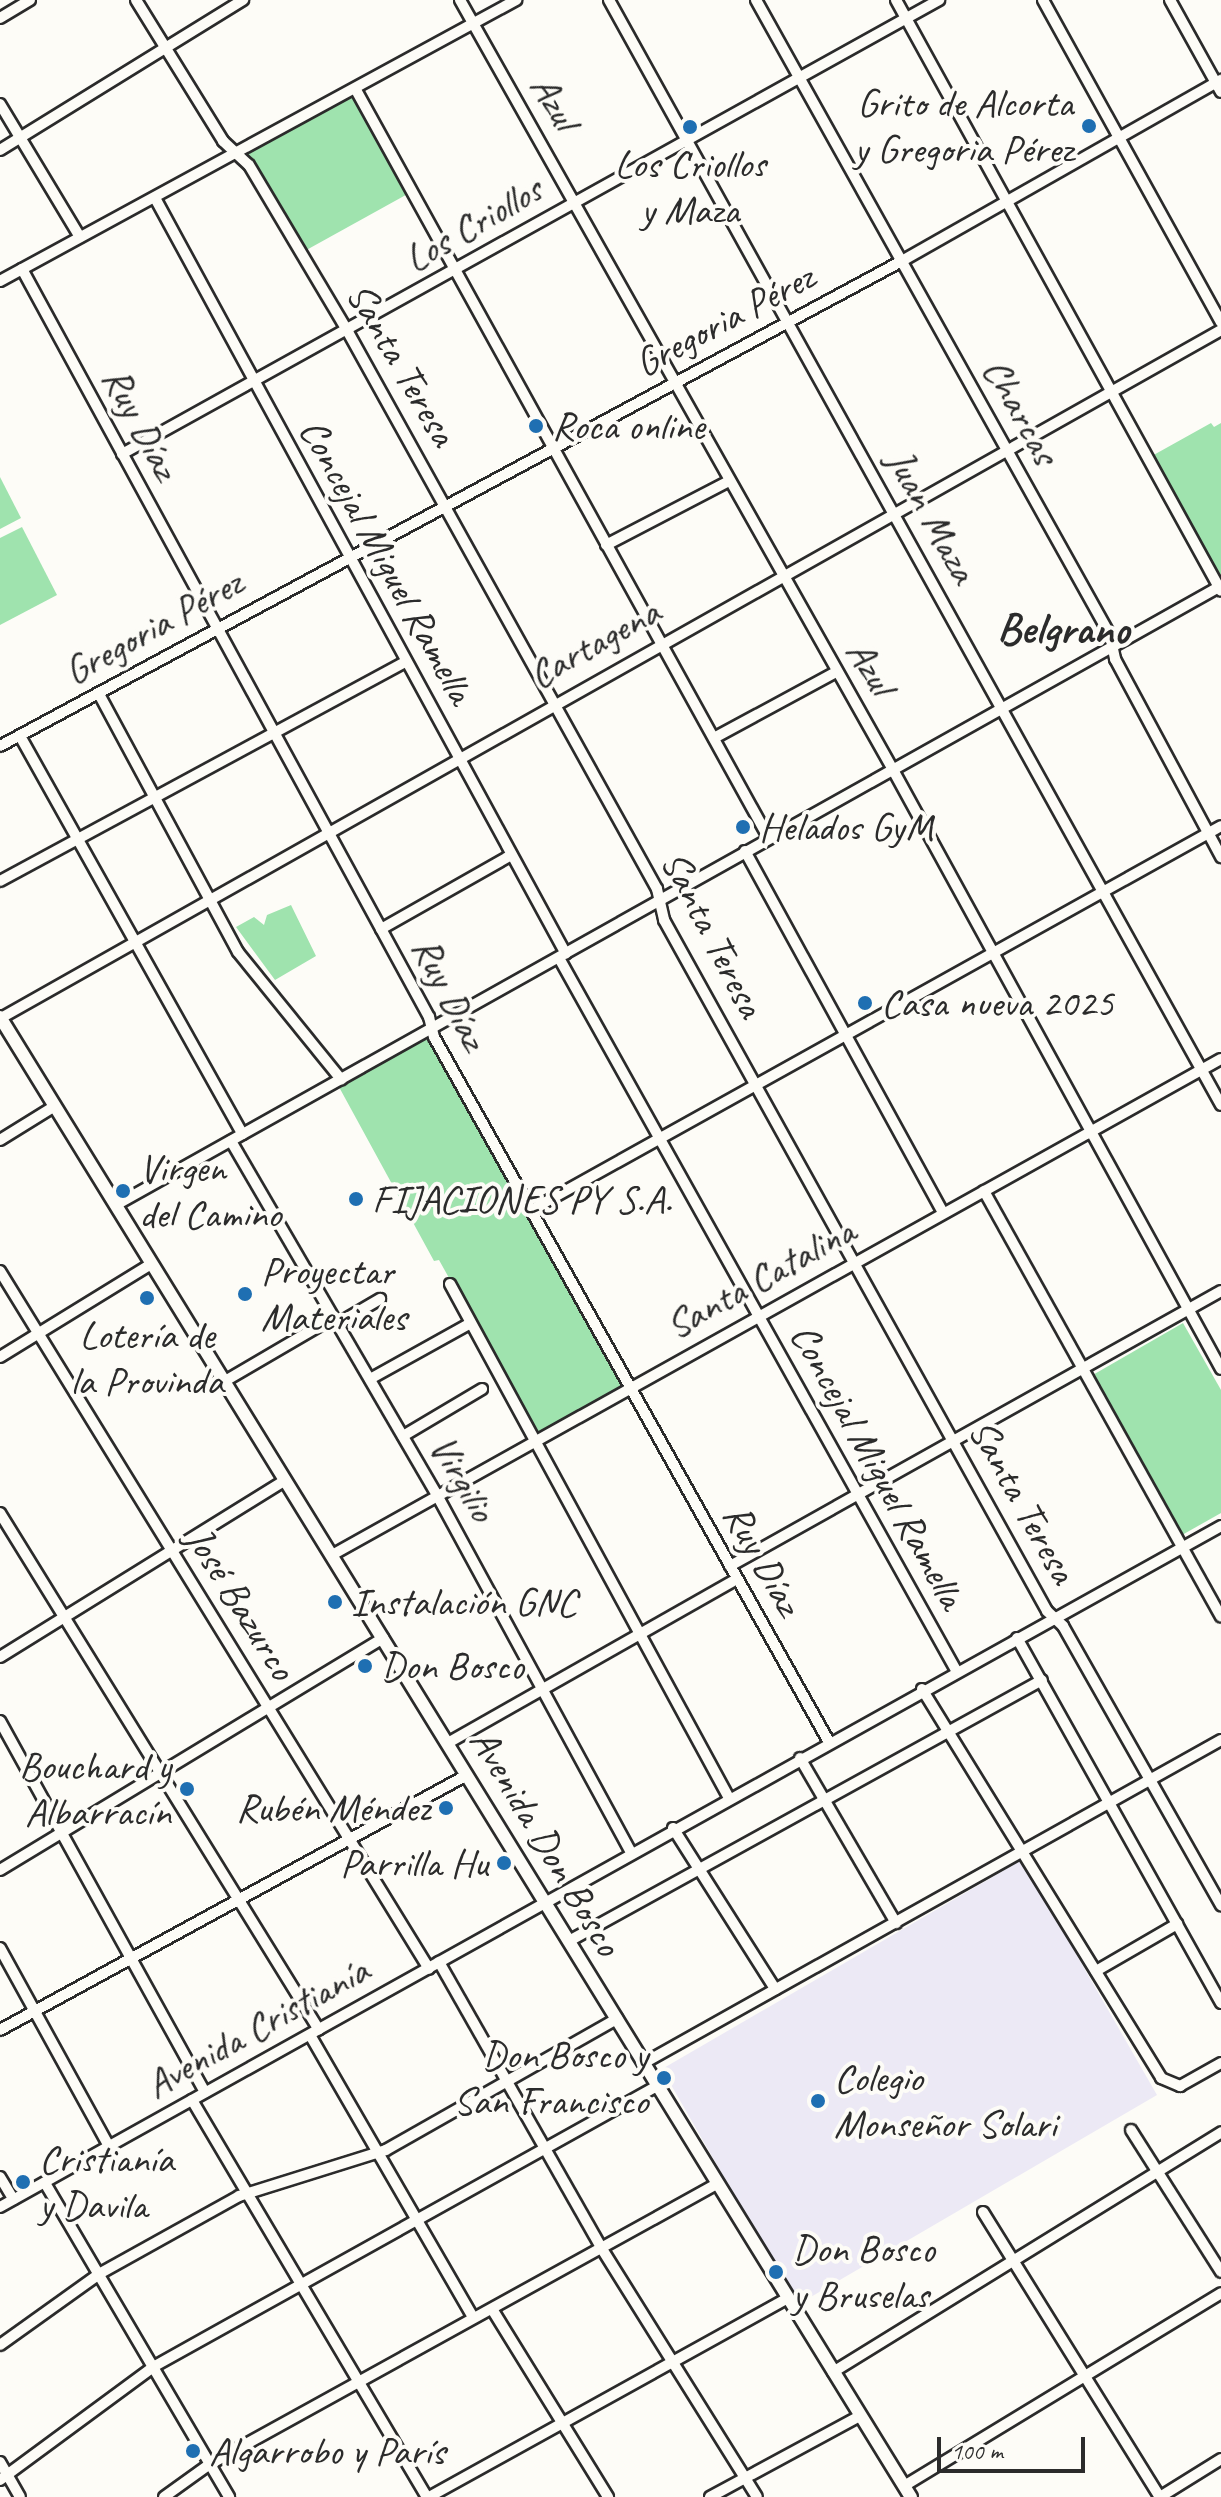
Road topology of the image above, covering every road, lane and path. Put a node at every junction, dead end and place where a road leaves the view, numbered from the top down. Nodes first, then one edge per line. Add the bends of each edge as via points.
1 (30, 0) edge
2 (136, 0) edge
3 (243, 0) edge
4 (460, 0) edge
5 (516, 0) edge
6 (609, 0) edge
7 (756, 0) edge
8 (896, 0) edge
9 (939, 0) edge
10 (1043, 0) edge
11 (1170, 0) edge
12 (0, 18) edge
13 (906, 18) junction
14 (474, 22) junction
15 (165, 48) junction
16 (799, 78) junction
17 (1219, 85) edge
18 (356, 90) junction
19 (0, 104) edge
20 (1118, 137) junction
21 (21, 138) junction
22 (687, 140) junction
23 (0, 150) edge
24 (239, 154) junction
25 (155, 198) junction
26 (1006, 201) junction
27 (574, 203) junction
28 (80, 237) junction
29 (902, 261) junction
30 (22, 269) junction
31 (456, 271) junction
32 (0, 281) edge
33 (789, 321) junction
34 (1221, 322) edge
35 (1221, 330) edge
36 (348, 332) junction
37 (253, 383) junction
38 (673, 383) junction
39 (1112, 391) junction
40 (554, 447) junction
41 (1005, 451) junction
42 (122, 454) junction
43 (729, 481) junction
44 (447, 506) junction
45 (894, 514) junction
46 (606, 545) junction
47 (347, 557) junction
48 (783, 575) junction
49 (1220, 588) edge
50 (216, 629) junction
51 (661, 642) junction
52 (1113, 649) junction
53 (405, 662) junction
54 (836, 672) junction
55 (99, 694) junction
56 (554, 702) junction
57 (1001, 710) junction
58 (274, 733) junction
59 (20, 736) junction
60 (714, 738) junction
61 (0, 746) edge
62 (459, 756) junction
63 (892, 768) junction
64 (157, 797) junction
65 (1221, 826) edge
66 (329, 832) junction
67 (1208, 834) junction
68 (768, 837) junction
69 (79, 839) junction
70 (745, 851) junction
71 (511, 855) junction
72 (1221, 857) edge
73 (0, 881) edge
74 (1103, 894) junction
75 (209, 899) junction
76 (660, 899) junction
77 (381, 929) junction
78 (134, 940) junction
79 (562, 956) junction
80 (992, 956) junction
81 (0, 1018) edge
82 (432, 1028) junction
83 (849, 1036) junction
84 (1221, 1059) edge
85 (1201, 1070) junction
86 (341, 1079) junction
87 (757, 1086) junction
88 (1221, 1105) edge
89 (55, 1106) junction
90 (1090, 1132) junction
91 (242, 1134) junction
92 (0, 1140) edge
93 (658, 1140) junction
94 (231, 1141) junction
95 (984, 1191) junction
96 (116, 1205) junction
97 (533, 1209) junction
98 (943, 1212) junction
99 (855, 1263) junction
100 (151, 1264) junction
101 (0, 1271) edge
102 (450, 1284) dead end
103 (1221, 1291) edge
104 (380, 1299) dead end
105 (1187, 1310) junction
106 (758, 1316) junction
107 (335, 1321) junction
108 (471, 1323) junction
109 (38, 1334) junction
110 (0, 1357) edge
111 (1083, 1368) junction
112 (1221, 1369) edge
113 (370, 1379) junction
114 (225, 1381) junction
115 (633, 1386) junction
116 (482, 1389) dead end
117 (403, 1436) junction
118 (953, 1441) junction
119 (537, 1442) junction
120 (285, 1480) junction
121 (857, 1496) junction
122 (438, 1497) junction
123 (0, 1513) edge
124 (1221, 1526) edge
125 (1182, 1547) junction
126 (169, 1549) junction
127 (332, 1555) junction
128 (730, 1566) junction
129 (737, 1579) junction
130 (1221, 1616) edge
131 (63, 1617) junction
132 (1053, 1618) junction
133 (641, 1633) junction
134 (383, 1638) junction
135 (1017, 1638) junction
136 (0, 1657) edge
137 (956, 1670) junction
138 (1042, 1680) junction
139 (544, 1689) junction
140 (922, 1689) junction
141 (270, 1708) junction
142 (0, 1721) edge
143 (949, 1732) junction
144 (1221, 1740) edge
145 (829, 1742) junction
146 (448, 1743) junction
147 (800, 1758) junction
148 (467, 1775) junction
149 (162, 1776) junction
150 (1150, 1780) junction
151 (729, 1798) junction
152 (825, 1801) junction
153 (1108, 1803) junction
154 (673, 1828) junction
155 (62, 1836) junction
156 (349, 1838) junction
157 (630, 1851) junction
158 (1022, 1852) junction
159 (698, 1868) junction
160 (0, 1870) edge
161 (239, 1899) junction
162 (543, 1900) junction
163 (1221, 1905) edge
164 (896, 1923) junction
165 (1177, 1924) junction
166 (569, 1941) junction
167 (0, 1948) edge
168 (131, 1958) junction
169 (434, 1966) junction
170 (1096, 1971) junction
171 (775, 1989) junction
172 (1221, 2002) edge
173 (35, 2011) junction
174 (617, 2019) junction
175 (0, 2030) edge
176 (314, 2032) junction
177 (644, 2063) junction
178 (1221, 2063) edge
179 (507, 2082) junction
180 (657, 2086) junction
181 (205, 2092) junction
182 (192, 2100) junction
183 (1131, 2130) dead end
184 (1221, 2132) edge
185 (109, 2146) junction
186 (544, 2150) junction
187 (375, 2155) junction
188 (1157, 2170) junction
189 (0, 2177) edge
190 (45, 2183) junction
191 (715, 2185) junction
192 (246, 2193) junction
193 (13, 2199) junction
194 (0, 2207) edge
195 (983, 2212) dead end
196 (415, 2220) junction
197 (602, 2249) junction
198 (1014, 2258) junction
199 (1221, 2272) edge
200 (99, 2274) junction
201 (299, 2285) junction
202 (1221, 2293) edge
203 (786, 2299) junction
204 (492, 2309) junction
205 (473, 2317) junction
206 (0, 2345) edge
207 (672, 2362) junction
208 (153, 2367) junction
209 (833, 2372) junction
210 (1084, 2377) junction
211 (356, 2382) junction
212 (860, 2416) junction
213 (562, 2423) junction
214 (1221, 2459) edge
215 (0, 2462) edge
216 (210, 2464) junction
217 (4, 2478) edge
218 (745, 2478) junction
219 (908, 2491) edge
220 (20, 2497) edge
221 (164, 2497) edge
222 (229, 2497) edge
223 (428, 2497) edge
224 (608, 2497) edge
225 (710, 2497) edge
226 (757, 2497) edge
227 (1160, 2497) edge

1 - 12 street
2 - 15 street, Santa Teresa
3 - 15 street
4 - 14 street, Azul
5 - 14 street
6 - 22 street, Juan Maza
7 - 16 street, Charcas
8 - 13 street
9 - 13 street, Los Criollos
10 - 20 street
11 - 17 street
13 - 16 street, Los Criollos
13 - 26 street
14 - 18 street
14 - 27 street, Azul
15 - 21 street
15 - 24 street, Santa Teresa via 223,141
16 - 22 street, Los Criollos
16 - 29 street, Charcas
17 - 20 street, Gregoria Pérez
18 - 24 street
18 - 31 street
19 - 21 street
20 - 26 street, Gregoria Pérez
20 - 34 street
21 - 23 street
21 - 28 street
22 - 27 street, Los Criollos
22 - 33 street, Juan Maza
24 - 25 street
24 - 36 street, Santa Teresa
25 - 28 street
25 - 37 street, Concejal Miguel Ramella
26 - 29 street, Gregoria Pérez
26 - 39 street
27 - 31 street, Los Criollos
27 - 38 street, Azul
28 - 30 street
29 - 33 street, Gregoria Pérez
29 - 41 street, Charcas
30 - 32 street
30 - 42 street, Ruy Díaz
31 - 36 street, Los Criollos
31 - 40 street
33 - 38 street, Gregoria Pérez
33 - 45 street, Juan Maza
35 - 39 street, Cartagena
36 - 37 street, Los Criollos
36 - 44 street, Santa Teresa
37 - 42 street, Los Criollos
37 - 47 street, Concejal Miguel Ramella
38 - 40 street, Gregoria Pérez
38 - 43 street, Azul
39 - 41 street, Cartagena
39 - 49 street
40 - 44 street, Gregoria Pérez
40 - 46 street
41 - 45 street, Cartagena
41 - 52 street, Charcas
42 - 50 street, Ruy Díaz
43 - 46 street
43 - 48 street, Azul
44 - 47 street, Gregoria Pérez
44 - 56 street, Santa Teresa
45 - 48 street, Cartagena
45 - 57 street, Juan Maza
46 - 51 street
47 - 50 street, Gregoria Pérez
47 - 53 street, Concejal Miguel Ramella
48 - 51 street, Cartagena
48 - 54 street, Azul
49 - 52 street
50 - 55 street, Gregoria Pérez
50 - 58 street, Ruy Díaz
51 - 56 street, Cartagena
51 - 60 street
52 - 57 street
52 - 67 street, Charcas
53 - 58 street
53 - 62 street, Concejal Miguel Ramella
54 - 60 street
54 - 63 street, Azul
55 - 59 street, Gregoria Pérez
55 - 64 street
56 - 62 street, Cartagena
56 - 76 street, Santa Teresa
57 - 63 street
57 - 74 street, Juan Maza
58 - 64 street
58 - 66 street, Ruy Díaz
59 - 61 street, Gregoria Pérez
59 - 69 street
60 - 68 street
62 - 66 street, Cartagena
62 - 71 street, Concejal Miguel Ramella
63 - 68 street
63 - 80 street, Azul
64 - 69 street
64 - 75 street
65 - 67 street
66 - 75 street, Cartagena
66 - 77 street, Ruy Díaz
67 - 72 street, Charcas
67 - 74 street
68 - 70 street
69 - 73 street
69 - 78 street
70 - 76 street
70 - 83 street
71 - 77 street
71 - 79 street, Concejal Miguel Ramella
74 - 80 street
74 - 85 street, Juan Maza
75 - 78 street, Cartagena
75 - 86 street via 247,965
76 - 79 street
76 - 87 street, Santa Teresa via 664,920
77 - 82 street, Ruy Díaz
78 - 81 street, Cartagena
78 - 91 street
79 - 82 street
79 - 93 street, Concejal Miguel Ramella
80 - 83 street
80 - 90 street, Azul
81 - 89 main road, Avenida Don Bosco
82 - 86 street
82 - 97 street, Ruy Díaz
83 - 87 street
83 - 98 street
84 - 85 street, Santa Catalina
85 - 88 street, Juan Maza
85 - 90 street, Santa Catalina
86 - 91 street
87 - 93 street
87 - 99 street, Santa Teresa
89 - 92 street
89 - 96 main road, Avenida Don Bosco
90 - 95 street, Santa Catalina
90 - 105 street, Azul
91 - 94 street
93 - 97 street
93 - 106 street, Concejal Miguel Ramella
94 - 96 street
94 - 107 street, Virgilio
95 - 98 street, Santa Catalina
95 - 111 street
96 - 100 main road, Avenida Don Bosco
97 - 115 street, Ruy Díaz
98 - 99 street, Santa Catalina
99 - 106 street, Santa Catalina
99 - 118 street, Santa Teresa
100 - 109 street
100 - 114 main road, Avenida Don Bosco
101 - 109 street, José Bazurco
102 - 108 street
103 - 105 street
104 - 107 street
105 - 111 street
105 - 112 street, Azul
106 - 115 street, Santa Catalina
106 - 121 street, Concejal Miguel Ramella
107 - 113 street, Virgilio
107 - 114 street
108 - 113 street
108 - 119 street
109 - 110 street
109 - 126 street, José Bazurco
111 - 118 street
111 - 125 street
113 - 117 street, Virgilio
114 - 120 main road, Avenida Don Bosco
115 - 119 street, Santa Catalina
115 - 128 street, Ruy Díaz
116 - 117 street
117 - 122 street, Virgilio
118 - 121 street
118 - 132 street, Santa Teresa
119 - 122 street, Santa Catalina
119 - 133 street
120 - 126 street
120 - 127 main road, Avenida Don Bosco
121 - 128 street
121 - 137 street, Concejal Miguel Ramella
122 - 127 street, Santa Catalina
122 - 139 street, Virgilio
123 - 131 street
124 - 125 street, Avenida Cristianía
125 - 130 street
125 - 132 street, Avenida Cristianía
126 - 131 street
126 - 141 street, José Bazurco
127 - 134 main road, Avenida Don Bosco
128 - 129 street, Ruy Díaz
129 - 133 street
129 - 145 street, Ruy Díaz
131 - 136 street
131 - 149 street
132 - 135 street, Avenida Cristianía
132 - 150 street, Santa Teresa via 1063,1626
133 - 139 street
133 - 151 street
134 - 141 street
134 - 146 main road, Avenida Don Bosco
135 - 137 street, Avenida Cristianía
135 - 138 street
137 - 140 street, Avenida Cristianía
138 - 143 street
138 - 153 street
139 - 146 street
139 - 157 street, Virgilio
140 - 143 street
140 - 145 street, Avenida Cristianía
141 - 149 street
141 - 156 street, José Bazurco
142 - 155 street
143 - 152 street
143 - 158 street
144 - 150 street
145 - 147 street, Avenida Cristianía
146 - 148 main road, Avenida Don Bosco
147 - 151 street, Avenida Cristianía
147 - 152 street
148 - 156 street
148 - 162 main road, Avenida Don Bosco
149 - 155 street
149 - 161 street
150 - 153 street
150 - 163 street, Santa Teresa
151 - 154 street, Avenida Cristianía
152 - 159 street
152 - 164 street
153 - 158 street
153 - 165 street
154 - 157 street, Avenida Cristianía
154 - 159 street
155 - 160 street
155 - 168 street
156 - 161 street
156 - 169 street, José Bazurco
157 - 162 street, Avenida Cristianía
158 - 164 street
158 - 170 street
159 - 166 street
159 - 171 street
161 - 168 street
161 - 176 street
162 - 166 main road, Avenida Don Bosco
162 - 169 street, Avenida Cristianía
164 - 171 street
165 - 170 street
165 - 172 street
166 - 174 main road, Avenida Don Bosco
167 - 173 street
168 - 173 street
168 - 181 street
169 - 176 street, Avenida Cristianía
169 - 179 street, José Bazurco
170 - 178 street via 1171,2087
171 - 177 street
173 - 175 street
173 - 185 street
174 - 177 main road, Avenida Don Bosco
174 - 179 street
176 - 181 street, Avenida Cristianía
176 - 187 street
177 - 180 main road, Avenida Don Bosco
179 - 186 street, José Bazurco
179 - 187 street
180 - 186 street
180 - 191 main road, Avenida Don Bosco
181 - 182 street, Avenida Cristianía
182 - 185 street, Avenida Cristianía
182 - 192 street
183 - 188 street
184 - 188 street
185 - 190 street, Avenida Cristianía
186 - 196 street
186 - 197 street, José Bazurco
187 - 192 street
187 - 196 street
188 - 198 street
188 - 199 street
189 - 193 street
190 - 193 street, Avenida Cristianía
190 - 200 street
191 - 197 street
191 - 203 main road, Avenida Don Bosco
192 - 200 street
192 - 201 street
193 - 194 street, Avenida Cristianía
195 - 198 street
196 - 201 street
196 - 205 street
197 - 204 street
197 - 207 street, José Bazurco
198 - 209 street
198 - 210 street
200 - 206 street
200 - 208 street
201 - 208 street
201 - 211 street
202 - 210 street
203 - 207 street
203 - 209 main road, Avenida Don Bosco
204 - 205 street
204 - 213 street
205 - 211 street
207 - 213 street
207 - 218 street, José Bazurco
208 - 216 street
208 - 217 street
209 - 212 main road, Avenida Don Bosco
210 - 219 street
210 - 227 street
211 - 216 street
211 - 223 street
212 - 218 street
212 - 219 main road, Avenida Don Bosco
213 - 223 street
213 - 224 street
214 - 227 street
215 - 217 street
216 - 221 street
216 - 222 street
217 - 220 street
218 - 225 street
218 - 226 street, José Bazurco

